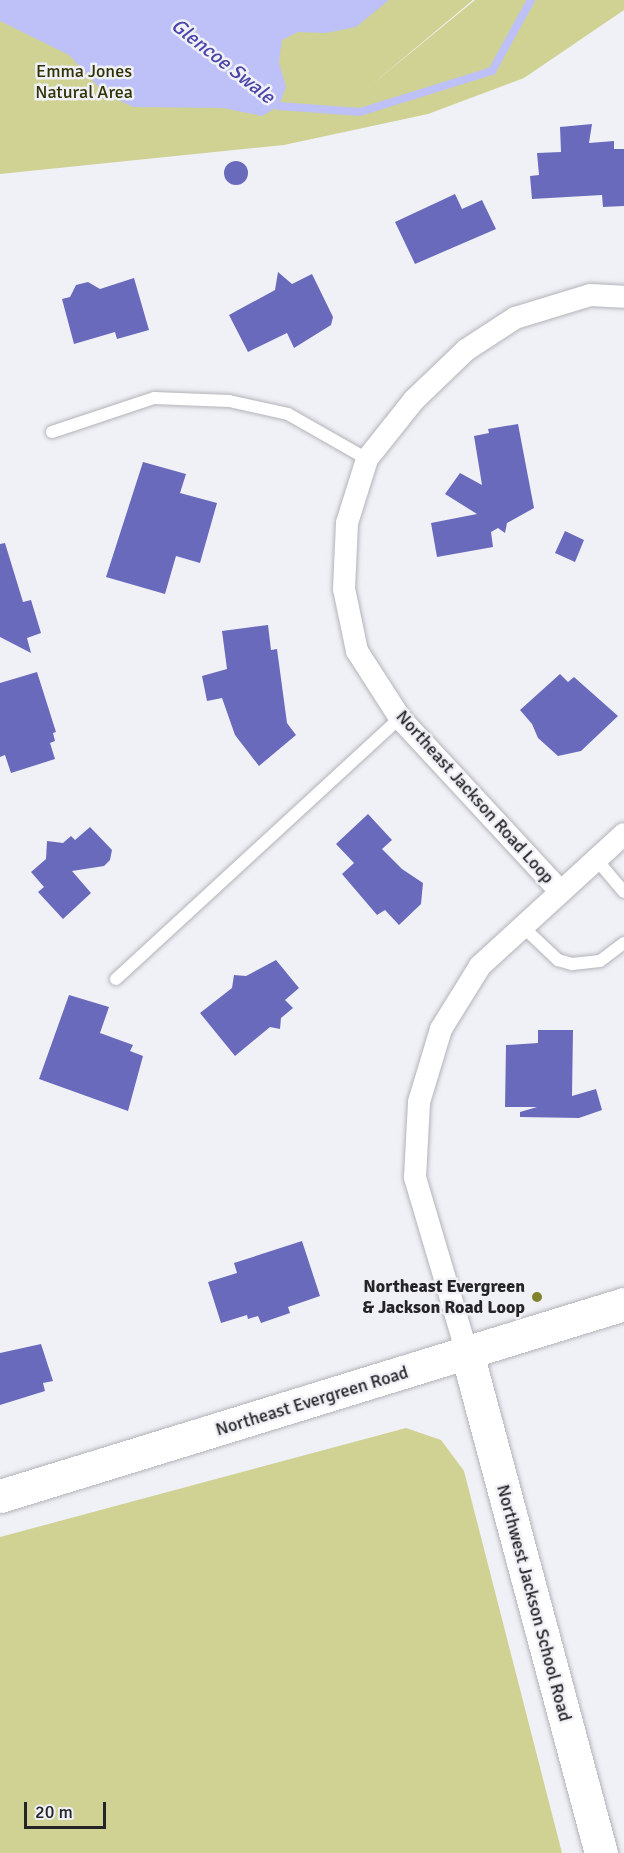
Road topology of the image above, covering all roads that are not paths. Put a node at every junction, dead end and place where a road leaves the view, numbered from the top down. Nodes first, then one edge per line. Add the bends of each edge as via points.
1 (624, 297) edge
2 (52, 432) dead end
3 (367, 459) junction
4 (400, 718) junction
5 (624, 834) edge
6 (596, 859) junction
7 (560, 891) junction
8 (624, 892) edge
9 (522, 926) junction
10 (624, 943) edge
11 (116, 979) dead end
12 (624, 1305) edge
13 (467, 1353) junction
14 (0, 1496) edge
15 (601, 1853) edge

1 - 3 street, Northeast Jackson Road Loop via 590,296 515,318 466,350 414,400
2 - 3 lane via 154,398 229,400 288,414
3 - 4 street, Northeast Jackson Road Loop via 346,523 344,589 357,651
4 - 7 street, Northeast Jackson Road Loop
4 - 11 lane
5 - 6 street, Northeast Jackson Road Loop
6 - 7 street, Northeast Jackson Road Loop
6 - 8 lane
7 - 9 street, Northeast Jackson Road Loop
9 - 10 lane via 558,960 572,964 600,961
9 - 13 street, Northeast Jackson Road Loop via 480,966 441,1029 419,1102 415,1177
12 - 13 main road, Northeast Evergreen Road
13 - 14 main road, Northeast Evergreen Road
13 - 15 main road, Northwest Jackson School Road

